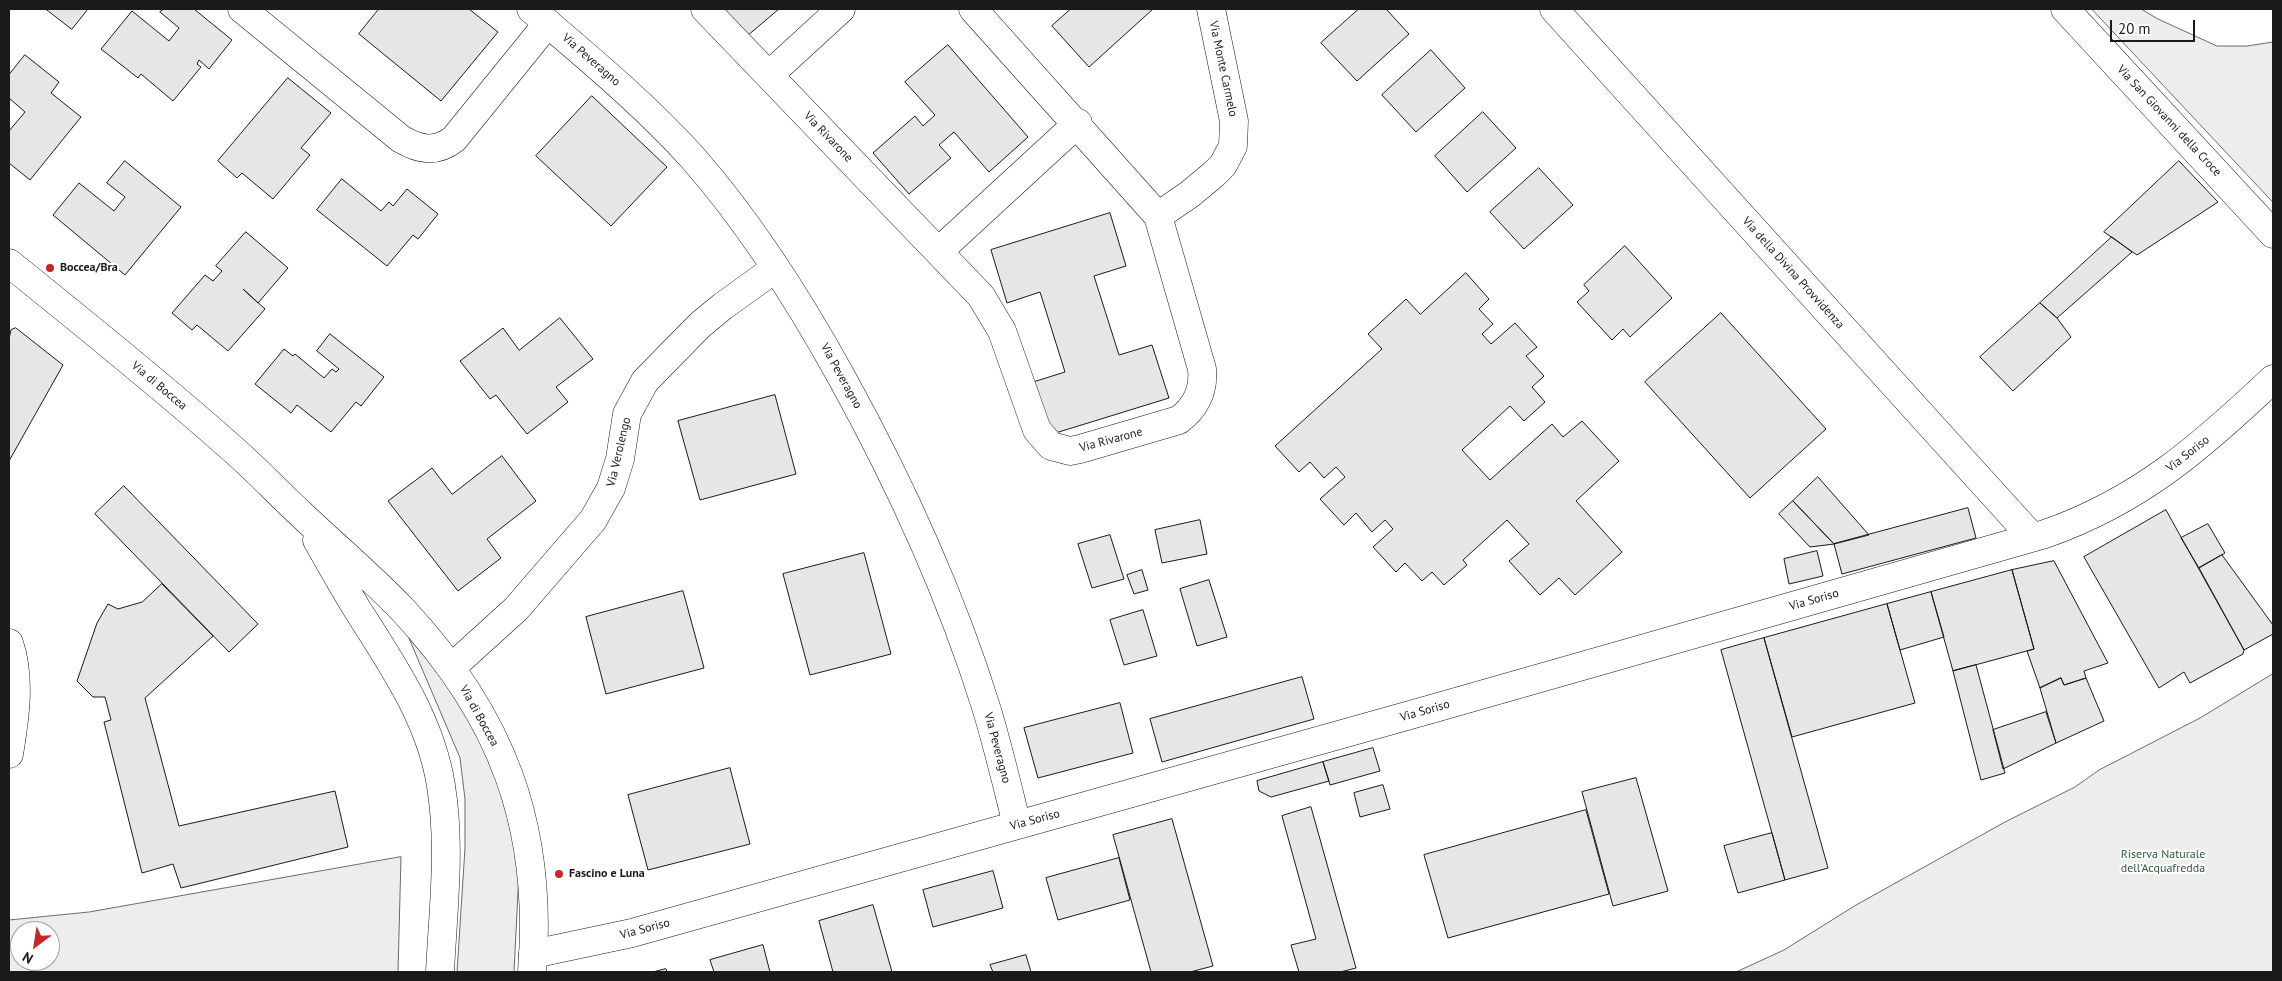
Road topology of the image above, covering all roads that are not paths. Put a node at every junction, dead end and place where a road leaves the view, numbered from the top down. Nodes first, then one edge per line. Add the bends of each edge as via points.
1 (242, 9) edge
2 (705, 9) edge
3 (841, 9) edge
4 (973, 9) edge
5 (1211, 9) edge
6 (1554, 9) edge
7 (2065, 9) edge
8 (540, 16) edge
9 (769, 75) junction
10 (1078, 124) junction
11 (1158, 216) junction
12 (2273, 234) edge
13 (939, 251) junction
14 (9, 263) edge
15 (776, 268) junction
16 (2273, 379) edge
17 (304, 517) junction
18 (2032, 537) junction
19 (9, 643) edge
20 (451, 668) junction
21 (9, 754) edge
22 (1017, 825) junction
23 (533, 963) edge
24 (440, 972) edge

1 - 8 street via 401,139 427,149 442,147 458,135
2 - 9 street, Via Rivarone
3 - 9 street
4 - 10 street, Via Rivarone
5 - 11 street, Via Monte Carmelo via 1234,121 1233,146 1214,174
6 - 18 street, Via della Divina Provvidenza
7 - 12 street, Via San Giovanni della Croce
8 - 15 street, Via Peveragno via 636,100 680,144
9 - 13 street, Via Rivarone
10 - 11 street, Via Rivarone
10 - 13 street
11 - 13 street, Via Rivarone via 1201,362 1203,380 1199,397 1189,412 1169,424 1070,451 1051,446 1037,430 997,320 970,283
14 - 17 street, Via di Boccea via 226,442
15 - 20 street, Via Verolengo via 700,325 645,381 627,414 612,488 593,520 516,609
15 - 22 street, Via Peveragno via 854,399 922,536 976,678
16 - 18 street, Via Soriso via 2210,437 2156,478 2096,514
17 - 20 street, Via di Boccea via 384,591
17 - 24 street, Via di Boccea via 401,677 432,749 445,819
18 - 22 street, Via Soriso
19 - 21 street via 16,672
20 - 23 street, Via di Boccea via 491,734 515,789 534,892
22 - 23 street, Via Soriso

